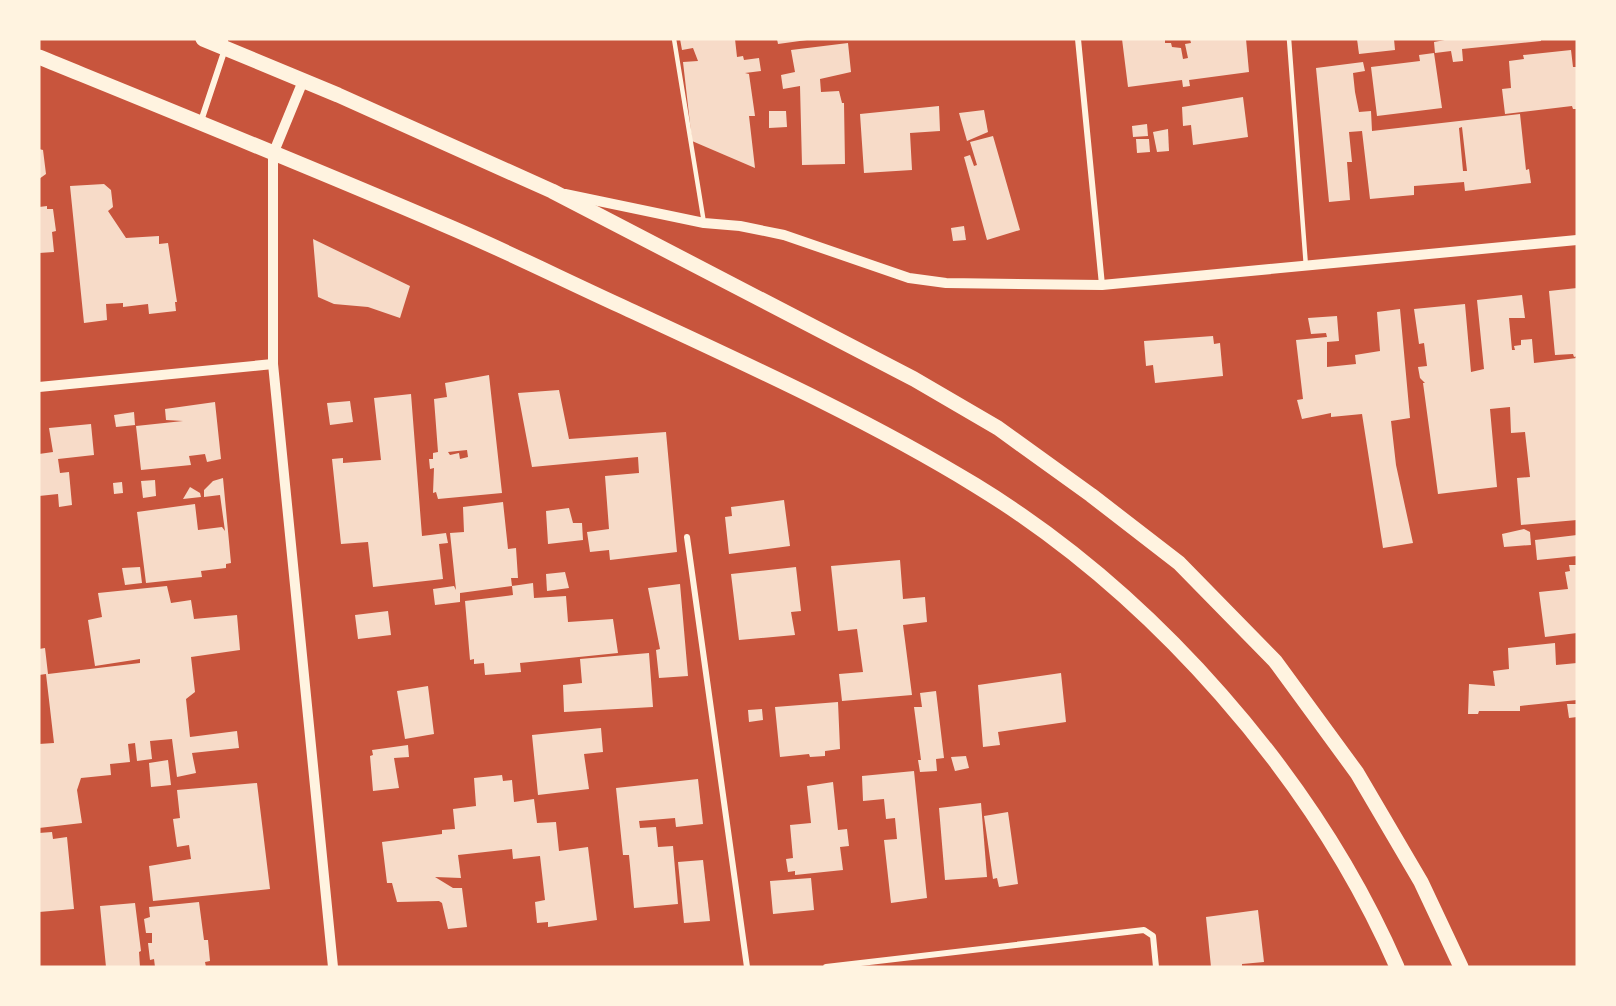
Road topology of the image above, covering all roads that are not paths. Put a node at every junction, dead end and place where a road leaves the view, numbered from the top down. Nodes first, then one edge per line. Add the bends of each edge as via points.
1 (203, 39) edge
2 (674, 39) edge
3 (1078, 39) edge
4 (1289, 39) edge
5 (225, 44) edge
6 (39, 57) edge
7 (303, 81) junction
8 (200, 123) junction
9 (273, 154) junction
10 (552, 191) junction
11 (704, 223) junction
12 (1577, 240) edge
13 (1306, 267) junction
14 (1102, 285) junction
15 (273, 364) junction
16 (39, 387) edge
17 (687, 537) dead end
18 (333, 967) edge
19 (747, 967) edge
20 (826, 967) edge
21 (1156, 967) edge
22 (1396, 967) edge
23 (1461, 967) edge

1 - 5 main road
2 - 11 lane
3 - 14 street
4 - 13 lane
5 - 7 main road
5 - 8 street
6 - 8 main road
7 - 9 street
7 - 10 main road
8 - 9 main road
9 - 15 street
9 - 22 main road via 448,226 865,422 978,486 1050,537 1117,588 1182,653 1273,757 1337,851
10 - 11 street
10 - 23 main road via 914,379 998,428 1179,563 1275,662 1357,773 1421,882
11 - 14 street via 784,235 909,278 946,283
12 - 13 street
13 - 14 street
15 - 16 street
15 - 18 street
17 - 19 street
20 - 21 street via 1144,930 1153,936

